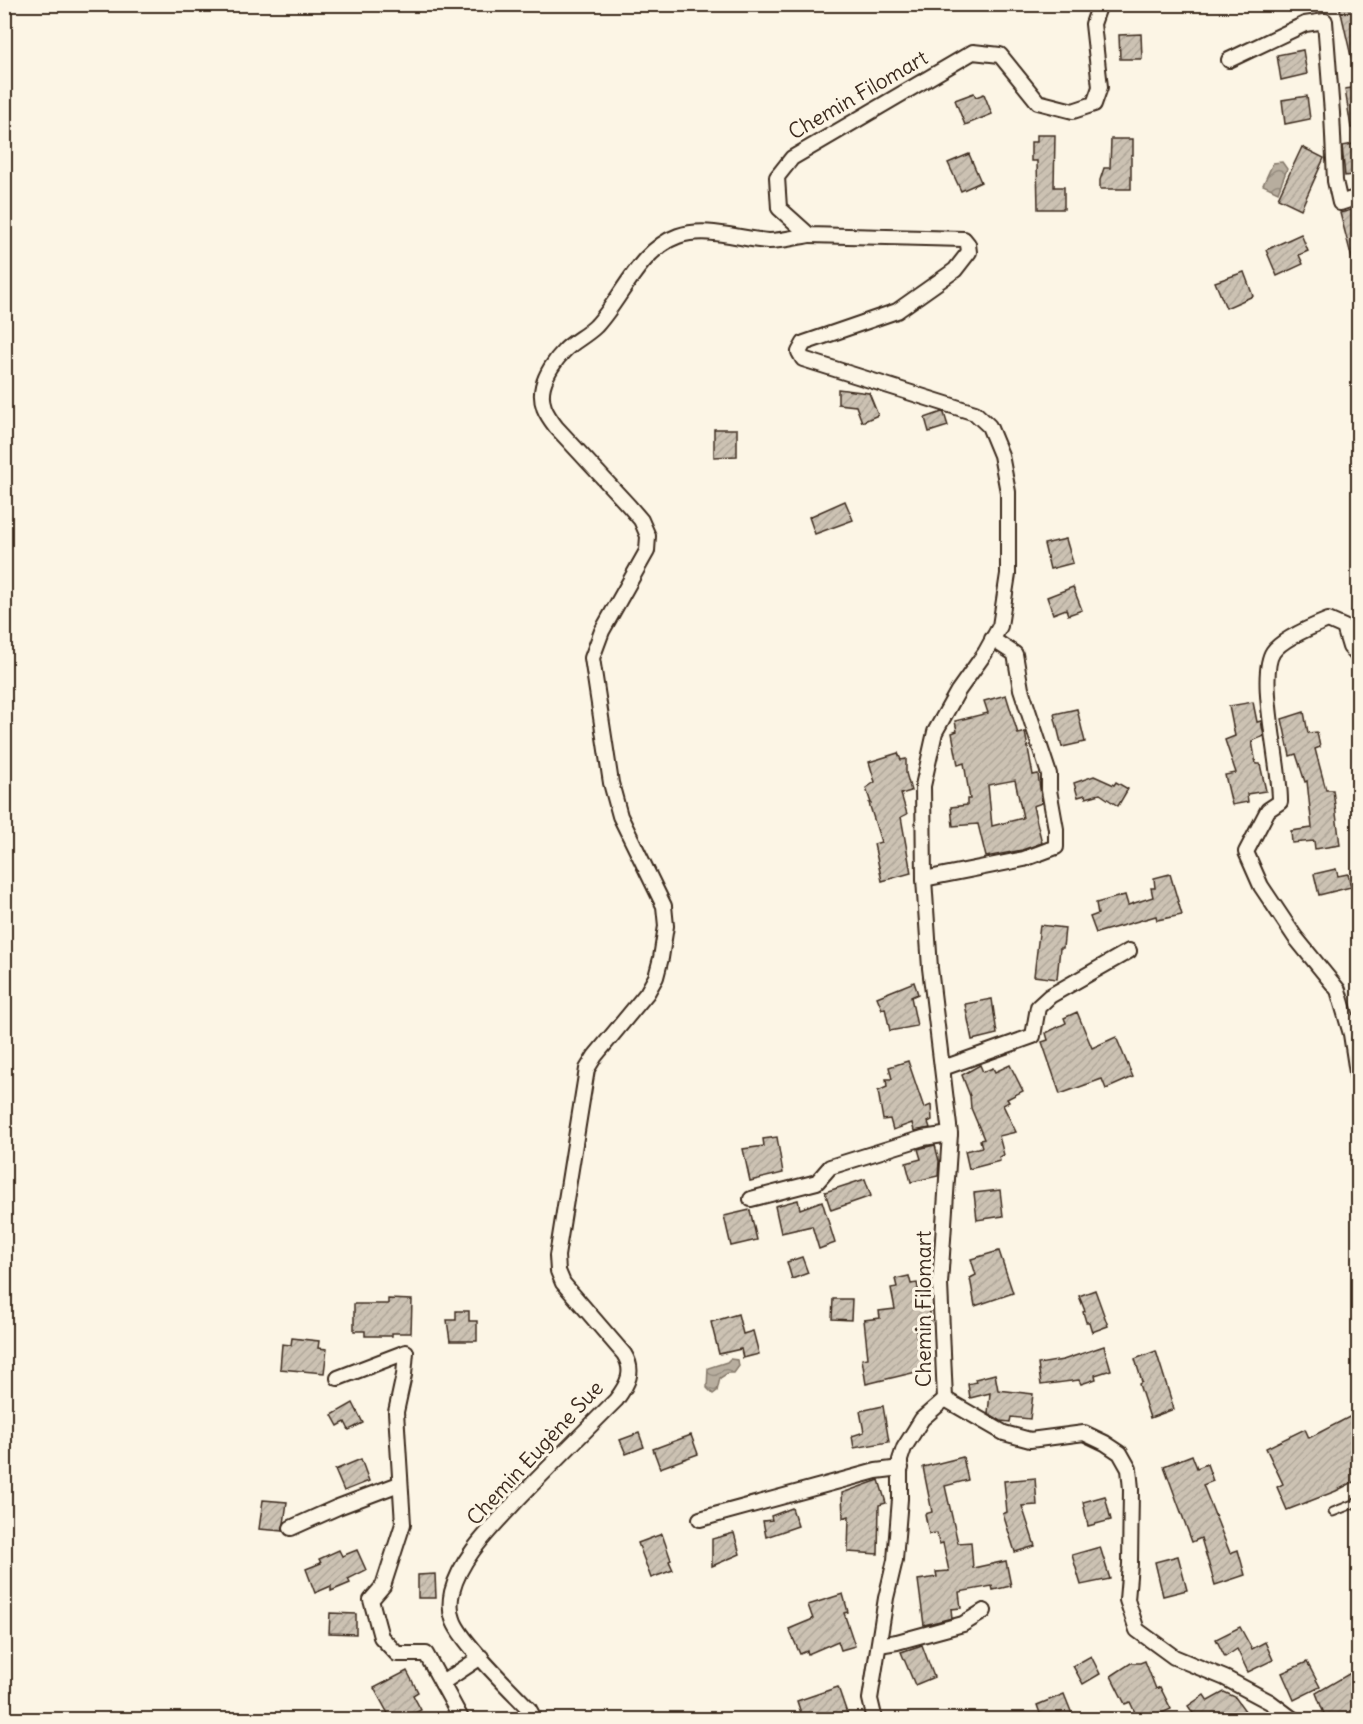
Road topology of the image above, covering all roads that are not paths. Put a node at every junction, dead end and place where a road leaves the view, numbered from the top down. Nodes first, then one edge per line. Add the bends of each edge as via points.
1 (1100, 4) edge
2 (1229, 60) dead end
3 (1359, 197) edge
4 (809, 235) junction
5 (992, 639) junction
6 (1359, 656) edge
7 (924, 879) junction
8 (1129, 951) dead end
9 (943, 1068) junction
10 (1359, 1079) edge
11 (950, 1134) junction
12 (751, 1199) dead end
13 (338, 1378) dead end
14 (945, 1399) junction
15 (901, 1468) junction
16 (399, 1484) junction
17 (1359, 1502) edge
18 (1333, 1512) dead end
19 (700, 1519) dead end
20 (291, 1528) dead end
21 (984, 1611) dead end
22 (879, 1645) junction
23 (482, 1657) junction
24 (442, 1683) junction
25 (462, 1719) edge
26 (535, 1719) edge
27 (875, 1719) edge
28 (1294, 1719) edge

1 - 4 street, Chemin Filomart via 1093,24 1100,87 1094,104 1073,111 1038,102 1000,55 973,52 792,158 777,177 779,208
2 - 3 street via 1305,24 1325,21 1335,181 1340,203
4 - 5 street, Chemin Filomart via 964,239 968,244 969,252 955,270 897,311 804,343 799,352 803,359 975,413 989,426 1001,455 1008,492 1008,574 1000,626
4 - 23 street, Chemin Eugène Sue via 771,241 700,232 660,245 597,325 565,349 548,373 542,390 546,413 556,427 641,520 648,536 647,551 602,631 592,658 611,783 620,816 664,906 666,926 656,977 587,1069 557,1256 563,1283 624,1354 631,1372 616,1400 493,1526 459,1575 450,1610 454,1623
5 - 7 street, Chemin Filomart via 935,732 923,786
5 - 7 street via 1015,654 1021,689 1049,774 1056,848 1024,859
6 - 10 street via 1350,647 1344,627 1328,620 1298,632 1273,652 1266,682 1280,802 1268,810 1246,852 1261,886 1294,937 1338,990
7 - 9 street, Chemin Filomart
8 - 9 street via 1050,996 1038,1007 1033,1036
9 - 11 street, Chemin Filomart
11 - 12 street via 923,1138 830,1167 817,1182
11 - 14 street, Chemin Filomart via 940,1284
13 - 16 street via 406,1352 396,1412
14 - 15 street via 922,1419 904,1448
14 - 28 street, Chemin Filomart via 1004,1433 1030,1440 1084,1433 1120,1453 1129,1469 1131,1489 1127,1600 1137,1630 1174,1657 1226,1678
15 - 19 street via 876,1471
15 - 22 street via 895,1560
16 - 20 street
16 - 24 street via 403,1524 384,1586 371,1600 381,1636 397,1654 426,1654
17 - 18 lane
21 - 22 street via 963,1624
22 - 27 street via 870,1699
23 - 24 street
23 - 26 street, Chemin Eugène Sue
24 - 25 street

